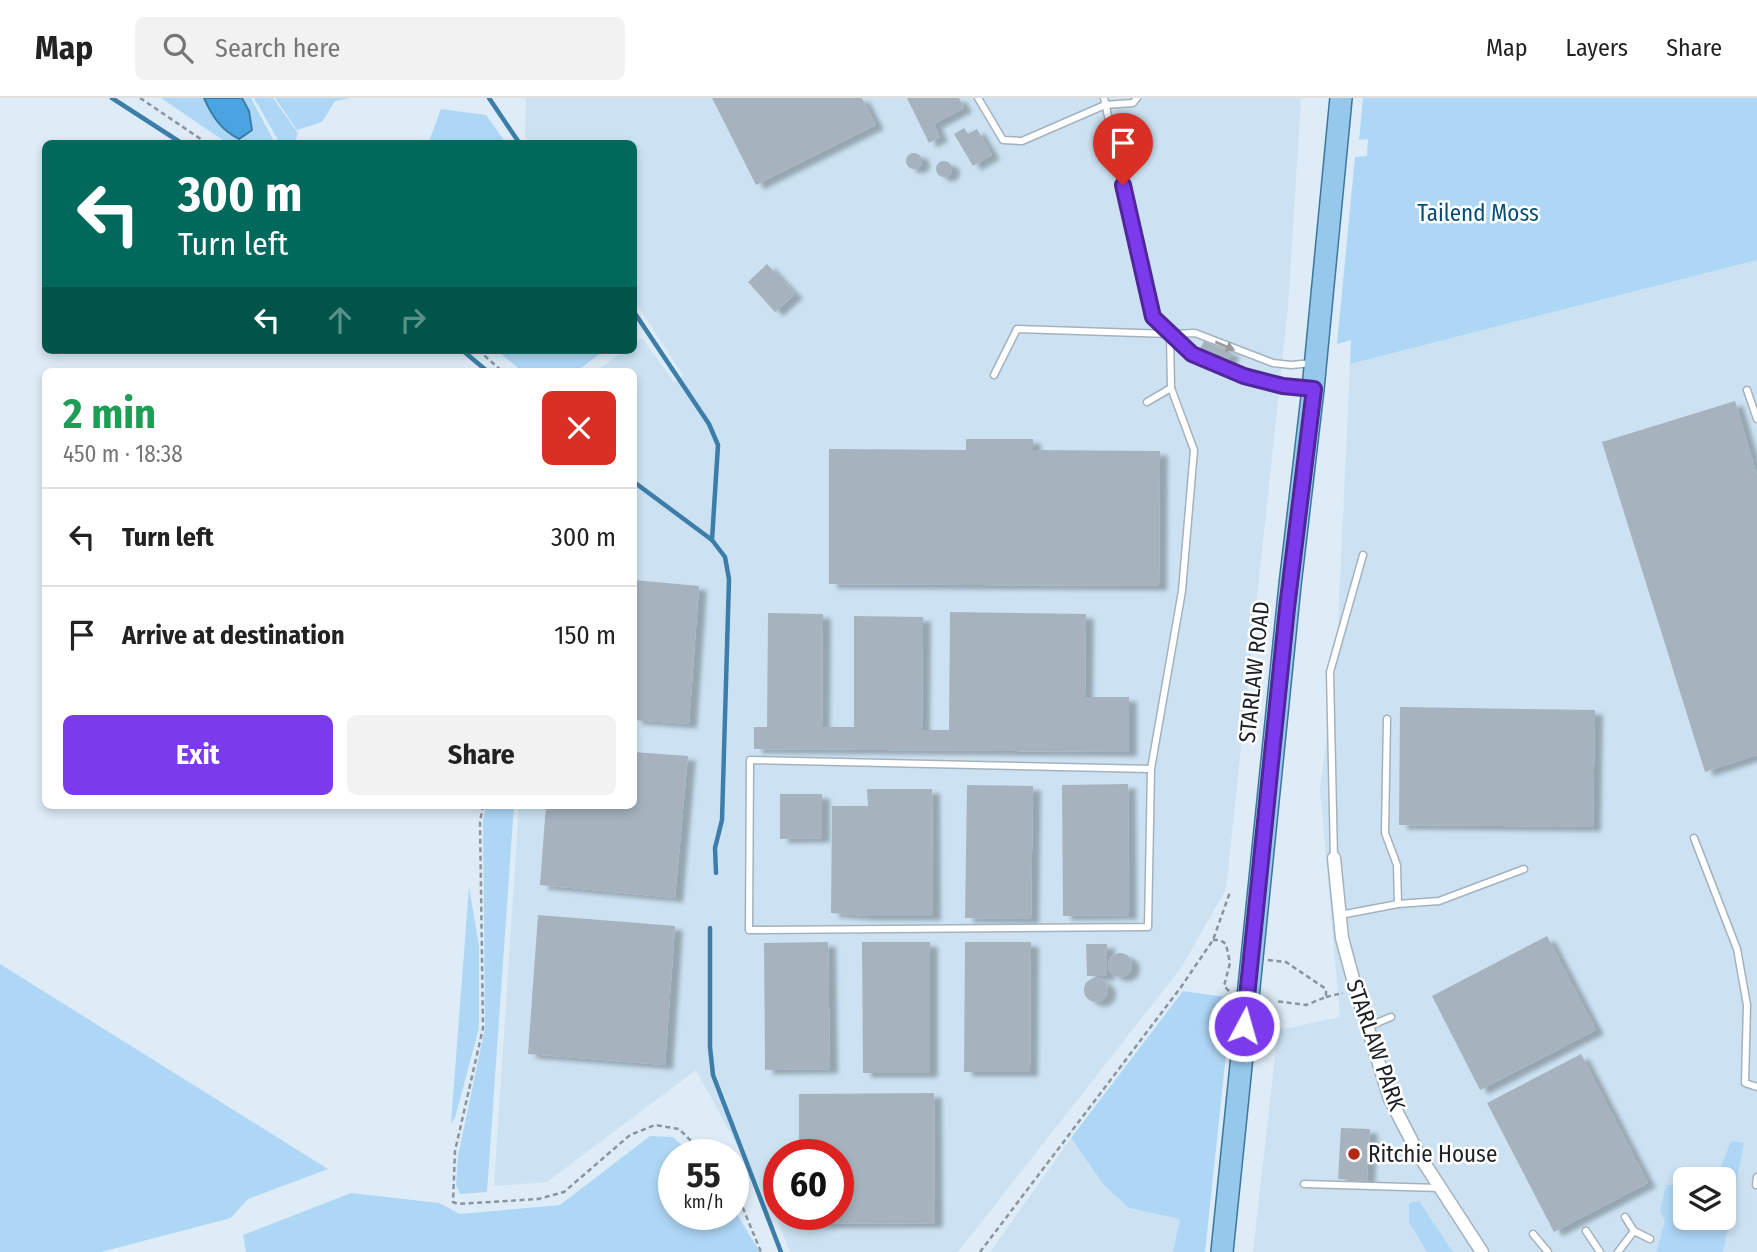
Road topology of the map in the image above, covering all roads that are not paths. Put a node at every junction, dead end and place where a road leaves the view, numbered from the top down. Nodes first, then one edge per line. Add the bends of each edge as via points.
1 (978, 98) edge
2 (1137, 98) edge
3 (1340, 98) edge
4 (1105, 102) edge
5 (1170, 334) junction
6 (1316, 362) junction
7 (994, 374) dead end
8 (1171, 388) junction
9 (1314, 389) junction
10 (1748, 390) dead end
11 (1147, 402) dead end
12 (1757, 419) edge
13 (1363, 555) dead end
14 (1387, 719) dead end
15 (1151, 769) junction
16 (1694, 838) dead end
17 (1334, 859) joint
18 (1524, 869) dead end
19 (1398, 904) junction
20 (1340, 915) junction
21 (1391, 1017) dead end
22 (1367, 1027) junction
23 (1757, 1087) edge
24 (1304, 1184) dead end
25 (1439, 1188) junction
26 (1625, 1217) dead end
27 (1586, 1231) dead end
28 (1634, 1231) junction
29 (1533, 1234) dead end
30 (1650, 1239) dead end
31 (1222, 1252) edge
32 (1482, 1252) edge
33 (1548, 1252) edge
34 (1600, 1252) edge
35 (1618, 1252) edge

1 - 4 lane via 1003,140 1022,141
2 - 4 lane via 1133,103
3 - 6 main road, STARLAW ROAD
4 - 5 lane via 1153,317
5 -> 6 lane via 1195,333 1273,363
5 - 7 lane via 1017,329
5 - 8 lane
5 - 9 lane via 1192,354 1244,376
6 - 9 main road, STARLAW ROAD
8 - 11 lane
8 - 15 lane via 1194,450 1182,591
9 - 31 main road, STARLAW ROAD
10 - 12 lane
13 - 17 lane via 1330,671
14 - 19 lane via 1385,834 1397,865
15 - 15 lane via 1148,928 749,930 750,761
16 - 23 lane via 1737,949 1747,1005 1745,1083
17 - 20 street, STARLAW PARK
18 - 19 lane via 1438,901
19 - 20 lane
20 - 22 street, STARLAW PARK
21 - 22 lane
22 - 25 street, STARLAW PARK via 1390,1099
24 - 25 lane
25 - 32 street, STARLAW PARK
26 - 28 lane
27 - 34 lane
28 - 30 lane
28 - 35 lane
29 - 33 lane

